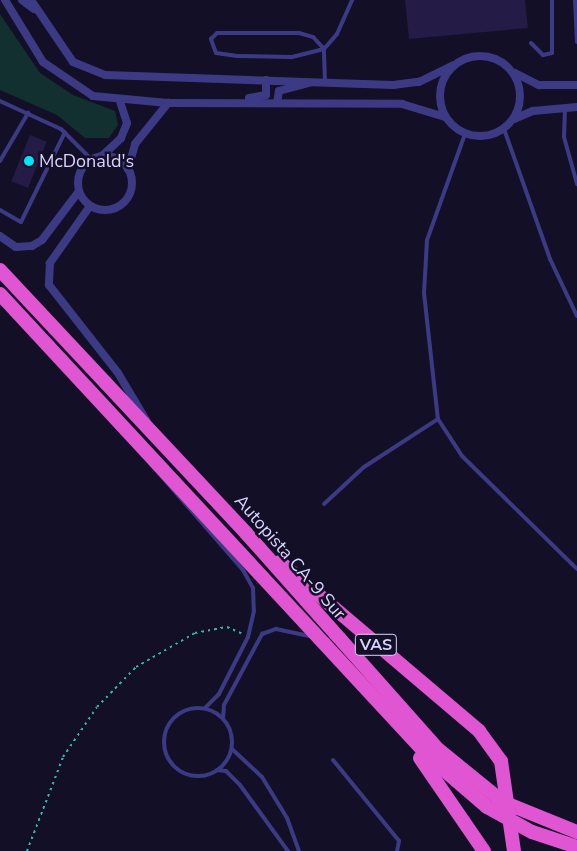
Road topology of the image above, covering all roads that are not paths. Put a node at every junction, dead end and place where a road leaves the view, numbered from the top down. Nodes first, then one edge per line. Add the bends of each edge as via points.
1 (5, 0) edge
2 (22, 0) edge
3 (31, 0) edge
4 (352, 0) edge
5 (552, 0) edge
6 (575, 0) edge
7 (37, 12) junction
8 (577, 42) edge
9 (531, 44) dead end
10 (324, 49) junction
11 (454, 65) junction
12 (512, 72) junction
13 (266, 80) junction
14 (309, 83) junction
15 (325, 83) junction
16 (577, 85) edge
17 (0, 101) edge
18 (120, 101) junction
19 (225, 103) junction
20 (276, 103) junction
21 (168, 104) junction
22 (577, 107) edge
23 (565, 108) junction
24 (28, 113) junction
25 (445, 117) junction
26 (514, 119) junction
27 (504, 129) junction
28 (65, 132) junction
29 (466, 134) junction
30 (102, 156) junction
31 (91, 159) junction
32 (0, 161) edge
33 (128, 169) junction
34 (577, 184) edge
35 (79, 192) junction
36 (90, 206) junction
37 (0, 210) edge
38 (0, 236) edge
39 (0, 270) edge
40 (0, 294) edge
41 (7, 308) edge
42 (577, 316) edge
43 (438, 419) junction
44 (153, 435) junction
45 (149, 456) junction
46 (324, 504) dead end
47 (246, 533) junction
48 (577, 569) edge
49 (318, 639) junction
50 (205, 708) junction
51 (223, 719) junction
52 (411, 738) junction
53 (232, 749) junction
54 (333, 760) dead end
55 (217, 770) junction
56 (577, 832) edge
57 (577, 847) edge
58 (288, 851) edge
59 (299, 851) edge
60 (397, 851) edge
61 (484, 851) edge
62 (514, 851) edge

1 - 18 street via 53,72 93,96
2 - 7 street
3 - 7 street
4 - 10 lane via 337,34
5 - 9 lane via 552,53 543,55
6 - 8 lane
7 - 13 street via 64,52 94,73
10 - 10 lane via 291,57 237,56 216,54 211,39 217,33 299,33 313,37
10 - 15 lane
11 - 12 street via 485,56
11 - 15 street via 419,82
11 - 25 street via 440,90
12 - 16 street via 539,85
12 - 26 street via 521,95
13 - 14 street
13 - 19 street via 266,96
14 - 15 street
14 - 20 street via 279,91
17 - 24 lane
18 - 21 street
18 - 30 street via 127,124 121,138
19 - 20 street
19 - 21 street
20 - 25 street via 402,104
21 - 33 street via 135,144
22 - 23 street
23 - 26 street via 533,111
23 - 34 lane via 564,137
24 - 28 lane
24 - 32 lane
25 - 29 street
26 - 27 street
27 - 29 street via 492,135
27 - 42 lane via 550,259
28 - 31 lane
28 - 37 lane via 21,222
29 - 43 lane via 427,240 424,292
30 - 31 street
30 - 33 street via 117,158
31 - 35 street via 79,173
33 - 36 street via 131,189 120,206 105,210
35 - 36 street
35 - 38 street via 42,240 32,246 16,247
36 - 44 street via 50,263 49,285 118,373
39 - 44 highway, Autopista CA-9 Sur
40 - 41 highway, Autopista CA-9 Sur
41 - 45 highway, Autopista CA-9 Sur
43 - 46 lane via 364,467
43 - 48 lane via 462,456
44 - 47 highway, Autopista CA-9 Sur
45 - 49 highway, Autopista CA-9 Sur
45 - 50 lane via 151,469 249,579 254,604 248,637 219,694
47 - 56 highway, Autopista CA-9 Sur via 349,653 462,772 525,814
47 - 62 highway, VAS, bridge via 479,731 501,761
49 - 51 lane via 288,630 262,634 224,704
49 - 52 highway, Autopista CA-9 Sur
50 - 51 lane
50 - 55 lane via 174,718 164,737 165,748 169,759 185,773
51 - 53 lane
52 - 57 highway, Autopista CA-9 Sur via 487,807 532,832
52 - 61 highway via 420,758
53 - 55 lane
53 - 59 lane via 262,776 287,818
54 - 60 lane via 399,841
55 - 58 lane via 226,771 240,785

